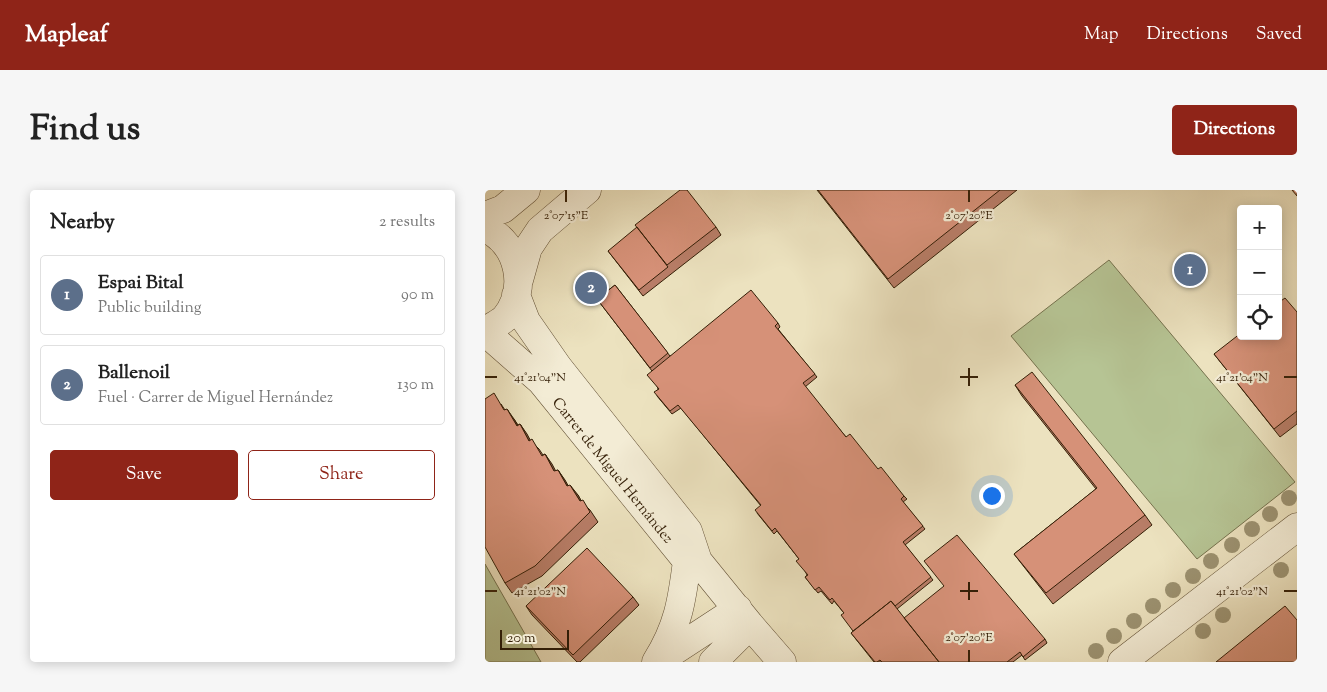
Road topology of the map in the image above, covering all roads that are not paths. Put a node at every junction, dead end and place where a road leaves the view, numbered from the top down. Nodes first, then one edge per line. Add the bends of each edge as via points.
1 (526, 190) edge
2 (587, 190) edge
3 (485, 216) edge
4 (485, 228) edge
5 (517, 287) junction
6 (485, 331) edge
7 (1297, 528) edge
8 (692, 561) junction
9 (744, 617) junction
10 (657, 662) edge
11 (713, 662) edge
12 (782, 662) edge
13 (1122, 662) edge

1 - 3 street via 503,208
2 - 5 street via 540,230 528,248
4 - 5 street, Carrer de Miguel Hernández via 496,233 513,254
5 - 6 street via 504,319
5 - 8 street, Carrer de Miguel Hernández via 526,320 558,367 688,531
6 - 8 street, Carrer de Miguel Hernández via 541,381
7 - 13 street
8 - 9 street, Carrer de Miguel Hernández
8 - 10 street via 682,602
9 - 10 street
9 - 11 street
9 - 12 street, Carrer de Miguel Hernández

